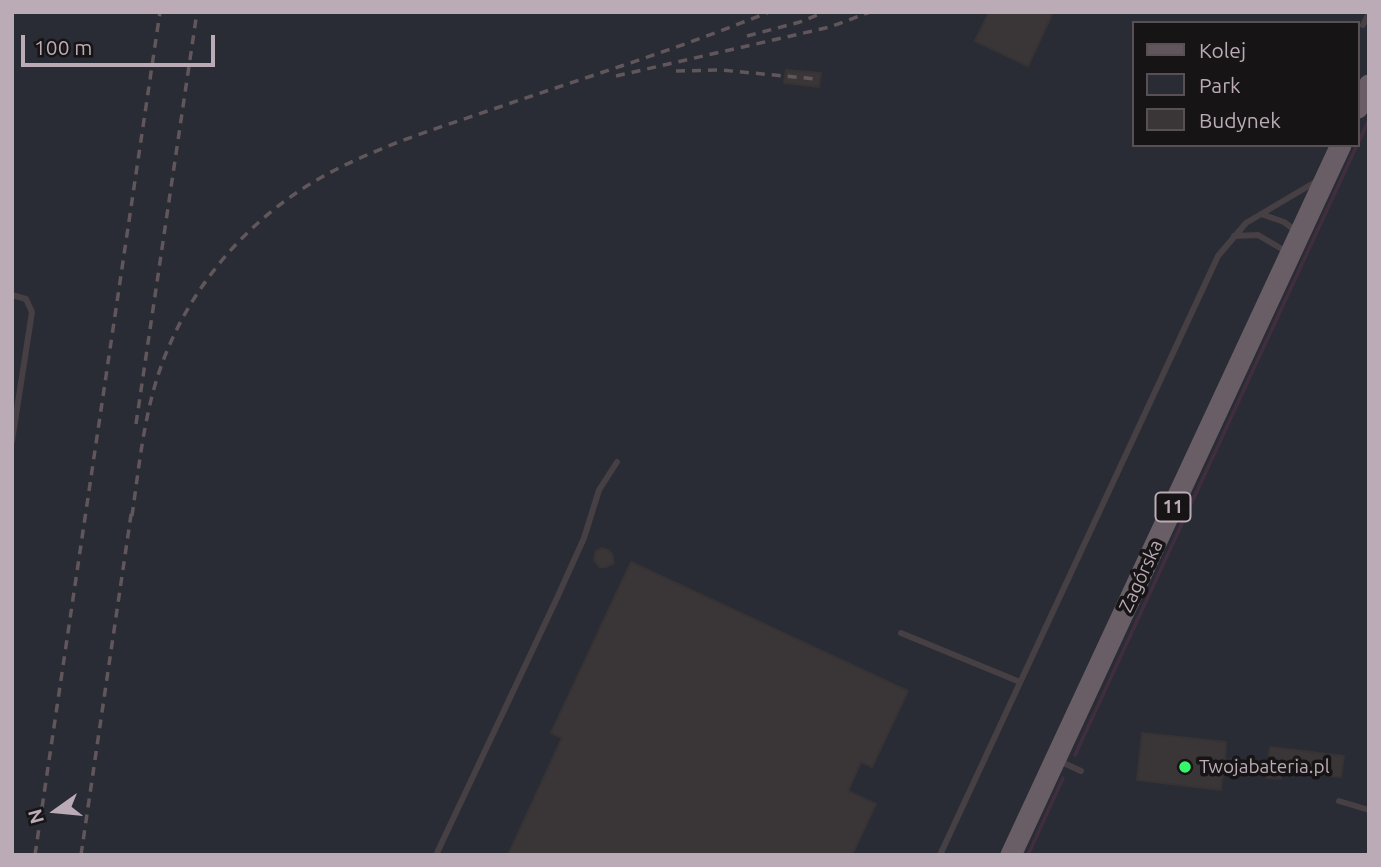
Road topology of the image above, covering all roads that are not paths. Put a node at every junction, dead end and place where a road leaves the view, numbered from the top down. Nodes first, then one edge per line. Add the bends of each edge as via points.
1 (1369, 13) edge
2 (1363, 25) dead end
3 (1369, 85) edge
4 (1360, 104) edge
5 (1340, 147) edge
6 (1327, 175) junction
7 (1261, 214) junction
8 (1300, 234) junction
9 (1234, 236) junction
10 (1290, 255) junction
11 (12, 295) edge
12 (12, 441) edge
13 (617, 462) dead end
14 (901, 633) dead end
15 (1020, 682) junction
16 (1056, 760) junction
17 (1081, 771) dead end
18 (1339, 801) dead end
19 (1369, 810) edge
20 (436, 855) edge
21 (940, 855) edge
22 (1011, 855) edge

1 - 2 lane
3 - 4 highway
5 - 6 highway, Zagórska / 11
6 - 7 lane
6 - 8 highway, Zagórska / 11
7 - 8 lane
7 - 9 lane
8 - 10 highway, Zagórska / 11
9 - 10 lane via 1258,235
9 - 15 lane via 1218,256
10 - 16 highway, Zagórska / 11
11 - 12 lane via 26,299 32,312
13 - 20 lane via 599,490 584,538
14 - 15 lane
15 - 21 lane
16 - 17 lane
16 - 22 highway, Zagórska / 11
18 - 19 lane

